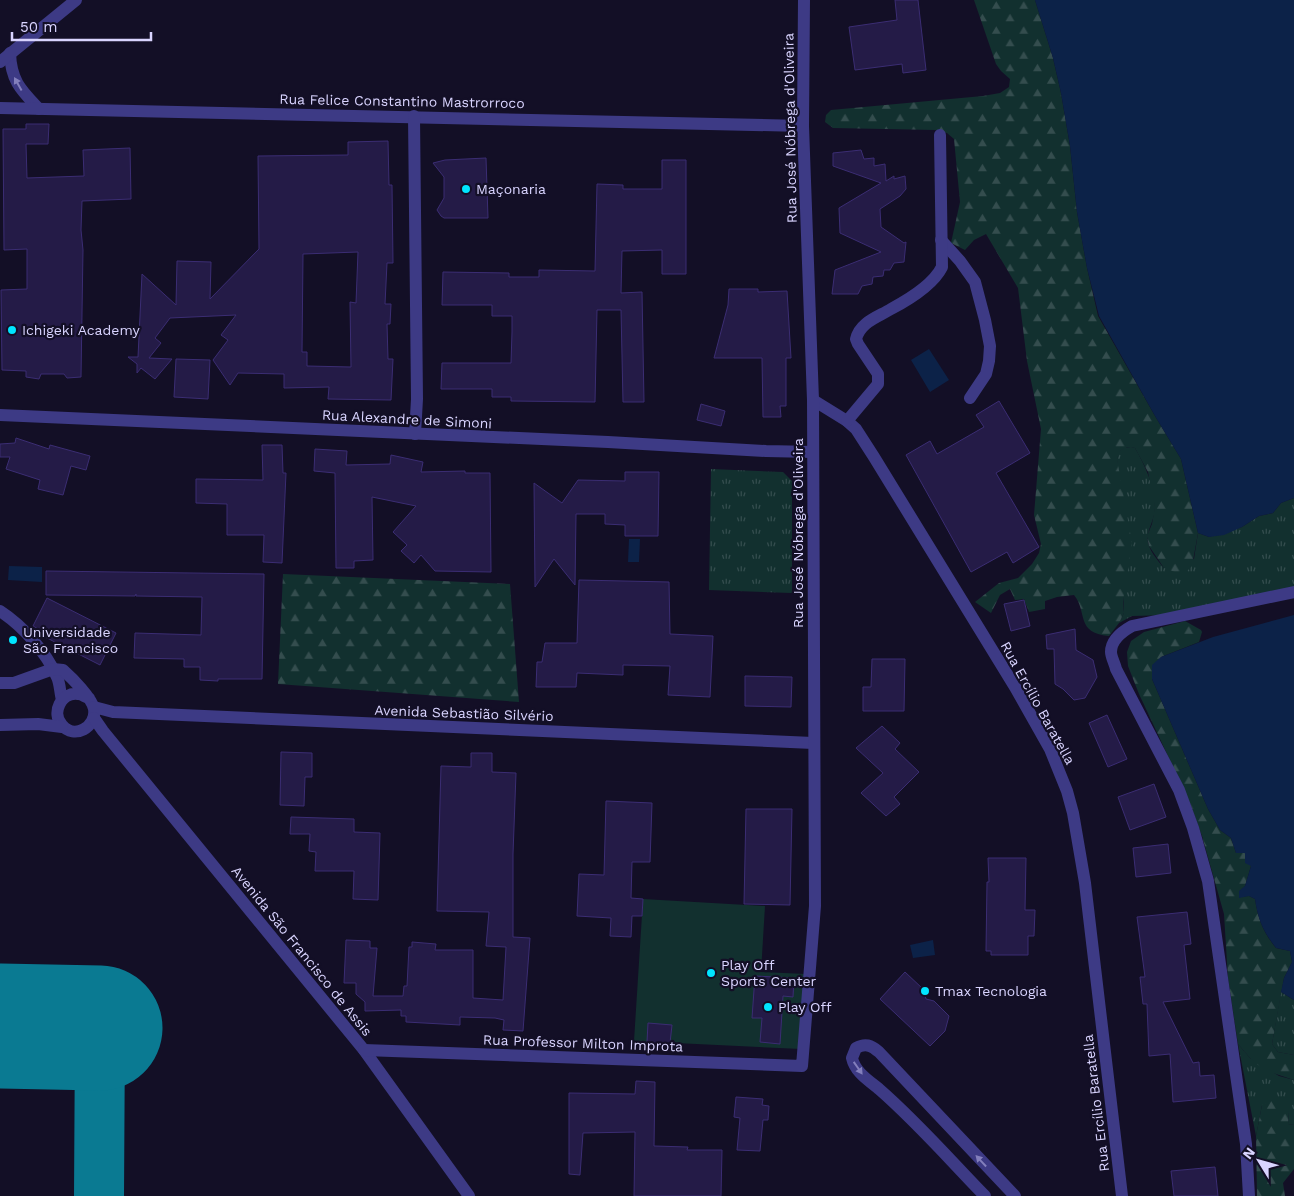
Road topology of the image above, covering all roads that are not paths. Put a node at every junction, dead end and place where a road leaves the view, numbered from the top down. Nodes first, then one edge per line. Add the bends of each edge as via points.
1 (76, 0) edge
2 (804, 0) edge
3 (10, 53) junction
4 (0, 62) edge
5 (0, 108) edge
6 (39, 109) junction
7 (414, 116) junction
8 (803, 126) junction
9 (940, 135) dead end
10 (941, 240) junction
11 (970, 398) dead end
12 (812, 400) junction
13 (0, 415) edge
14 (847, 421) junction
15 (415, 434) junction
16 (813, 452) junction
17 (1294, 592) edge
18 (0, 611) edge
19 (53, 669) junction
20 (0, 683) edge
21 (59, 704) junction
22 (92, 713) junction
23 (38, 724) junction
24 (0, 725) edge
25 (62, 727) junction
26 (813, 743) junction
27 (364, 1050) junction
28 (802, 1066) joint
29 (468, 1196) edge
30 (985, 1196) edge
31 (1014, 1196) edge
32 (1122, 1196) edge
33 (1249, 1196) edge

1 - 3 street
2 - 8 street, Rua José Nóbrega d'Oliveira
3 - 4 street
6 -> 3 street via 15,80
5 - 6 street, Rua Felice Constantino Mastrorroco
6 - 7 street, Rua Felice Constantino Mastrorroco
7 - 8 street, Rua Felice Constantino Mastrorroco
7 - 15 street
8 - 12 street, Rua José Nóbrega d'Oliveira
9 - 10 street
10 - 11 street via 975,282 990,346 986,374
10 - 14 street via 942,266 938,274 860,330 856,339 879,379
12 - 14 street, Rua Ercílio Baratella
12 - 16 street, Rua José Nóbrega d'Oliveira
13 - 15 street, Rua Alexandre de Simoni
14 - 32 street, Rua Ercílio Baratella via 856,429 881,468 1015,687 1050,749 1067,791 1085,883
15 - 16 street, Rua Alexandre de Simoni
16 - 26 street, Rua José Nóbrega d'Oliveira
17 - 33 street via 1132,626 1118,636 1111,652 1116,669 1179,790 1208,880 1246,1144
18 - 19 street via 31,638
19 - 20 street via 14,683
19 - 21 street via 58,678
19 - 22 street via 63,670
21 - 22 street via 70,694 79,694
21 - 23 street
21 - 25 street via 57,718
22 - 25 street via 81,731 71,732
22 - 26 street, Avenida Sebastião Silvério
22 - 27 street, Avenida São Francisco de Assis via 103,731
23 - 24 street
23 - 25 street
26 - 28 street, Rua José Nóbrega d'Oliveira via 815,906
27 - 28 street, Rua Professor Milton Improta
27 - 29 street, Avenida São Francisco de Assis
31 -> 30 street via 878,1052 866,1044 856,1048 852,1058 857,1070 924,1132

